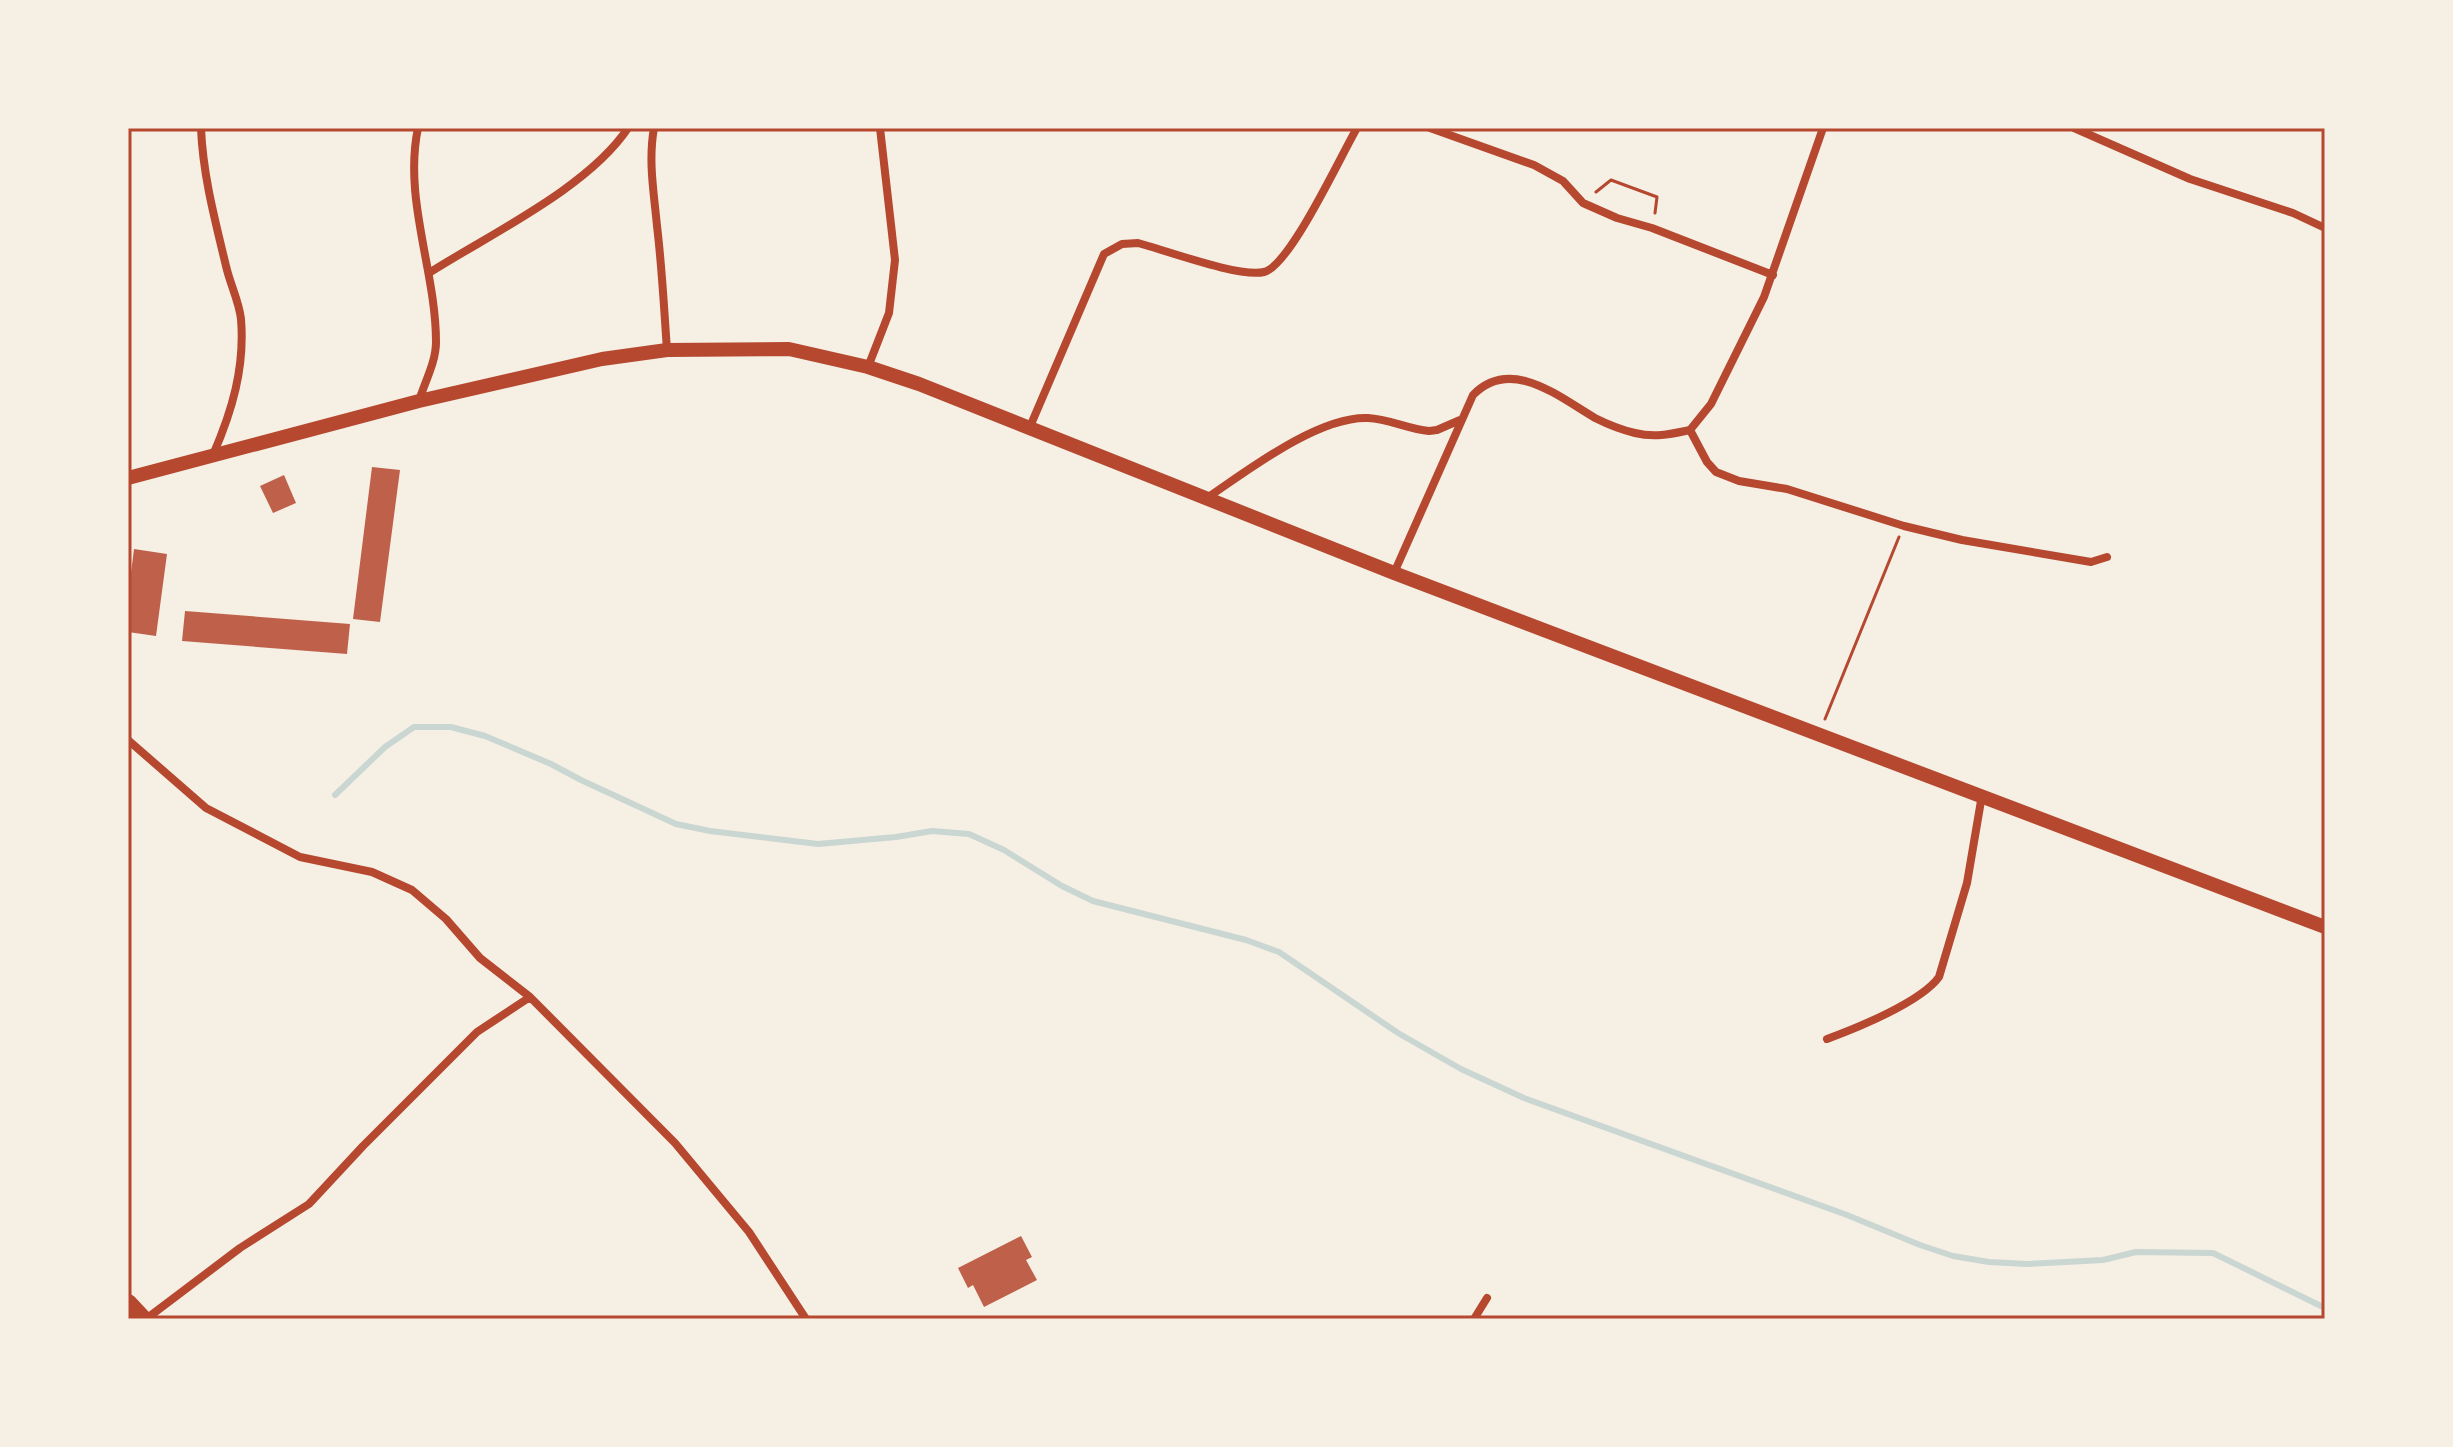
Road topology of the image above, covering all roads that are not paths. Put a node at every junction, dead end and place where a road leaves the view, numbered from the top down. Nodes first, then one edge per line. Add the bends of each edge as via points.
1 (201, 128) edge
2 (418, 128) edge
3 (628, 128) edge
4 (654, 128) edge
5 (880, 128) edge
6 (1357, 128) edge
7 (1430, 128) edge
8 (1823, 128) edge
9 (2074, 128) edge
10 (2325, 228) edge
11 (429, 273) junction
12 (1773, 275) junction
13 (667, 350) junction
14 (868, 367) junction
15 (419, 401) junction
16 (1461, 419) junction
17 (1029, 430) junction
18 (1690, 430) junction
19 (213, 456) junction
20 (128, 478) edge
21 (1206, 498) junction
22 (2107, 557) dead end
23 (1394, 573) junction
24 (128, 740) edge
25 (1982, 795) junction
26 (2325, 927) edge
27 (530, 997) junction
28 (1827, 1039) dead end
29 (1487, 1298) dead end
30 (128, 1303) edge
31 (144, 1319) edge
32 (806, 1319) edge
33 (1474, 1319) edge

1 - 19 street via 204,176 241,315 242,337 230,413
2 - 11 street via 415,184
3 - 11 street via 608,153 540,207
4 - 13 street via 651,180
5 - 14 street via 895,260 889,313
6 - 17 street via 1291,247 1277,266 1263,273 1138,243 1104,254
7 - 12 street via 1534,165 1563,181 1583,203 1617,218
8 - 12 street
9 - 10 street via 2190,179
11 - 15 street via 436,343
12 - 18 street via 1711,404
13 - 14 street via 789,349
13 - 15 street via 602,359
14 - 17 street
15 - 19 street
16 - 18 street via 1483,385 1524,380 1633,433 1656,437
16 - 21 street via 1429,431 1364,418 1329,426
16 - 23 street
17 - 21 street
18 - 22 street via 1716,472 1739,481 1787,489 1962,540 2091,562
19 - 20 street
21 - 23 street
23 - 25 street
24 - 27 street via 206,808 300,857 372,872 412,890 480,958
25 - 26 street
25 - 28 street via 1967,883 1939,977 1930,990
27 - 31 street via 477,1032 309,1204
27 - 32 street via 675,1143 749,1232
29 - 33 street
30 - 31 main road

